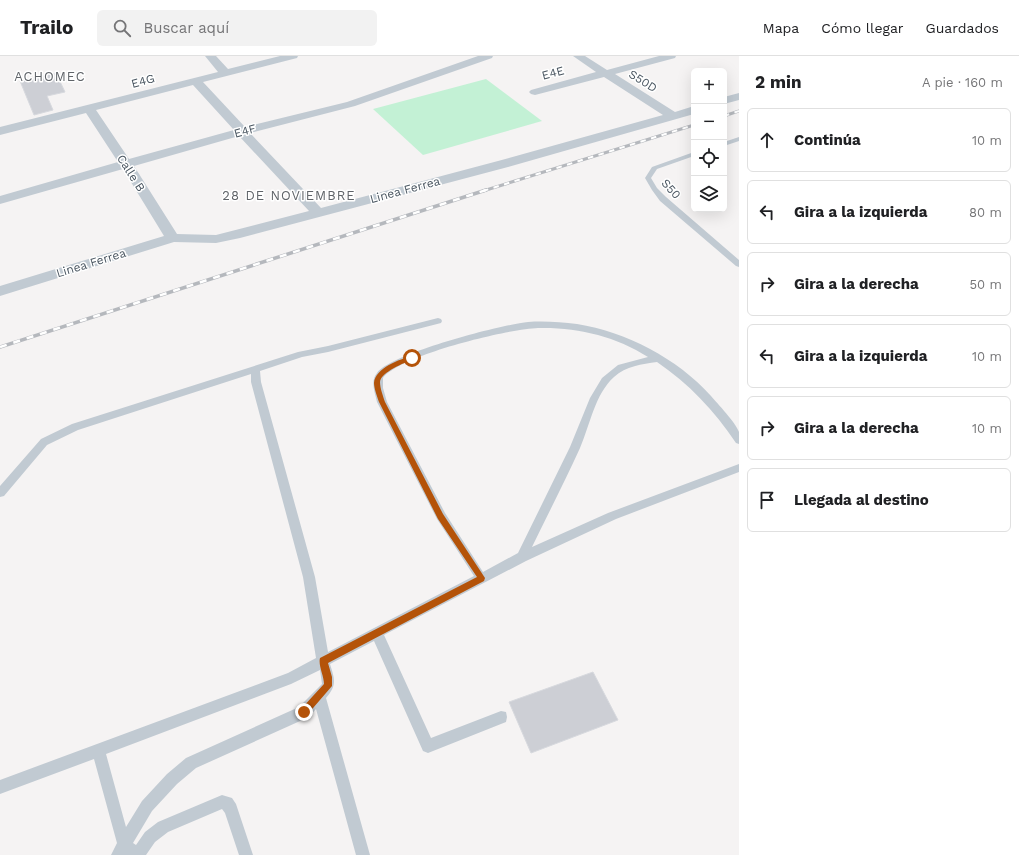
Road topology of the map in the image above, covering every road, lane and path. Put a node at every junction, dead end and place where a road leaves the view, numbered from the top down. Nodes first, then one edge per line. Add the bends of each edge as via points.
1 (210, 56) edge
2 (293, 56) edge
3 (488, 56) edge
4 (578, 56) edge
5 (671, 56) edge
6 (225, 73) junction
7 (606, 73) junction
8 (195, 81) junction
9 (535, 92) dead end
10 (739, 96) edge
11 (727, 100) edge
12 (89, 109) junction
13 (691, 111) edge
14 (674, 116) junction
15 (0, 131) edge
16 (243, 131) junction
17 (739, 139) edge
18 (727, 143) edge
19 (691, 155) edge
20 (126, 164) junction
21 (0, 200) edge
22 (319, 214) junction
23 (173, 238) junction
24 (739, 264) edge
25 (0, 291) edge
26 (438, 320) dead end
27 (657, 359) junction
28 (255, 368) junction
29 (739, 440) edge
30 (739, 468) edge
31 (0, 493) edge
32 (522, 557) junction
33 (482, 578) junction
34 (377, 633) junction
35 (323, 661) junction
36 (319, 697) junction
37 (501, 717) dead end
38 (98, 750) junction
39 (0, 787) edge
40 (121, 850) edge
41 (137, 855) edge
42 (246, 855) edge
43 (363, 855) edge

1 - 6 street
2 - 6 street, E4G
3 - 16 street, E4F via 351,104
4 - 7 street, S50D
5 - 7 street, E4E
6 - 8 street, E4G
7 - 9 street, E4E
7 - 14 street, S50D
8 - 12 street, E4G
8 - 16 street
10 - 11 street
12 - 15 street, E4G
12 - 20 street, Calle B
13 - 14 street, Linea Ferrea
14 - 22 street, Linea Ferrea
16 - 20 street, E4F
16 - 22 street
17 - 18 lane
19 - 24 lane, S50 via 654,168 648,178 663,199
20 - 21 street, E4F
20 - 23 street, Calle B
22 - 23 street, Linea Ferrea via 216,239
23 - 25 street, Linea Ferrea
26 - 28 lane
27 - 29 lane via 695,386 731,427
27 - 32 lane via 621,367 602,383 575,448
27 - 33 lane via 638,346 578,327 515,327 469,338 400,362 380,374 377,383 382,402 441,516
28 - 31 lane via 75,427 44,442
28 - 35 lane via 256,382 309,577
30 - 32 lane via 612,516
32 - 33 lane
33 - 34 lane
34 - 35 lane
34 - 37 lane via 428,746
35 - 36 lane via 328,686
35 - 38 lane via 291,678
36 - 40 lane via 304,712 191,763 147,806
36 - 43 lane
38 - 39 lane
38 - 40 lane
40 - 41 lane
41 - 42 lane via 150,837 163,827 222,802 227,802 231,809

